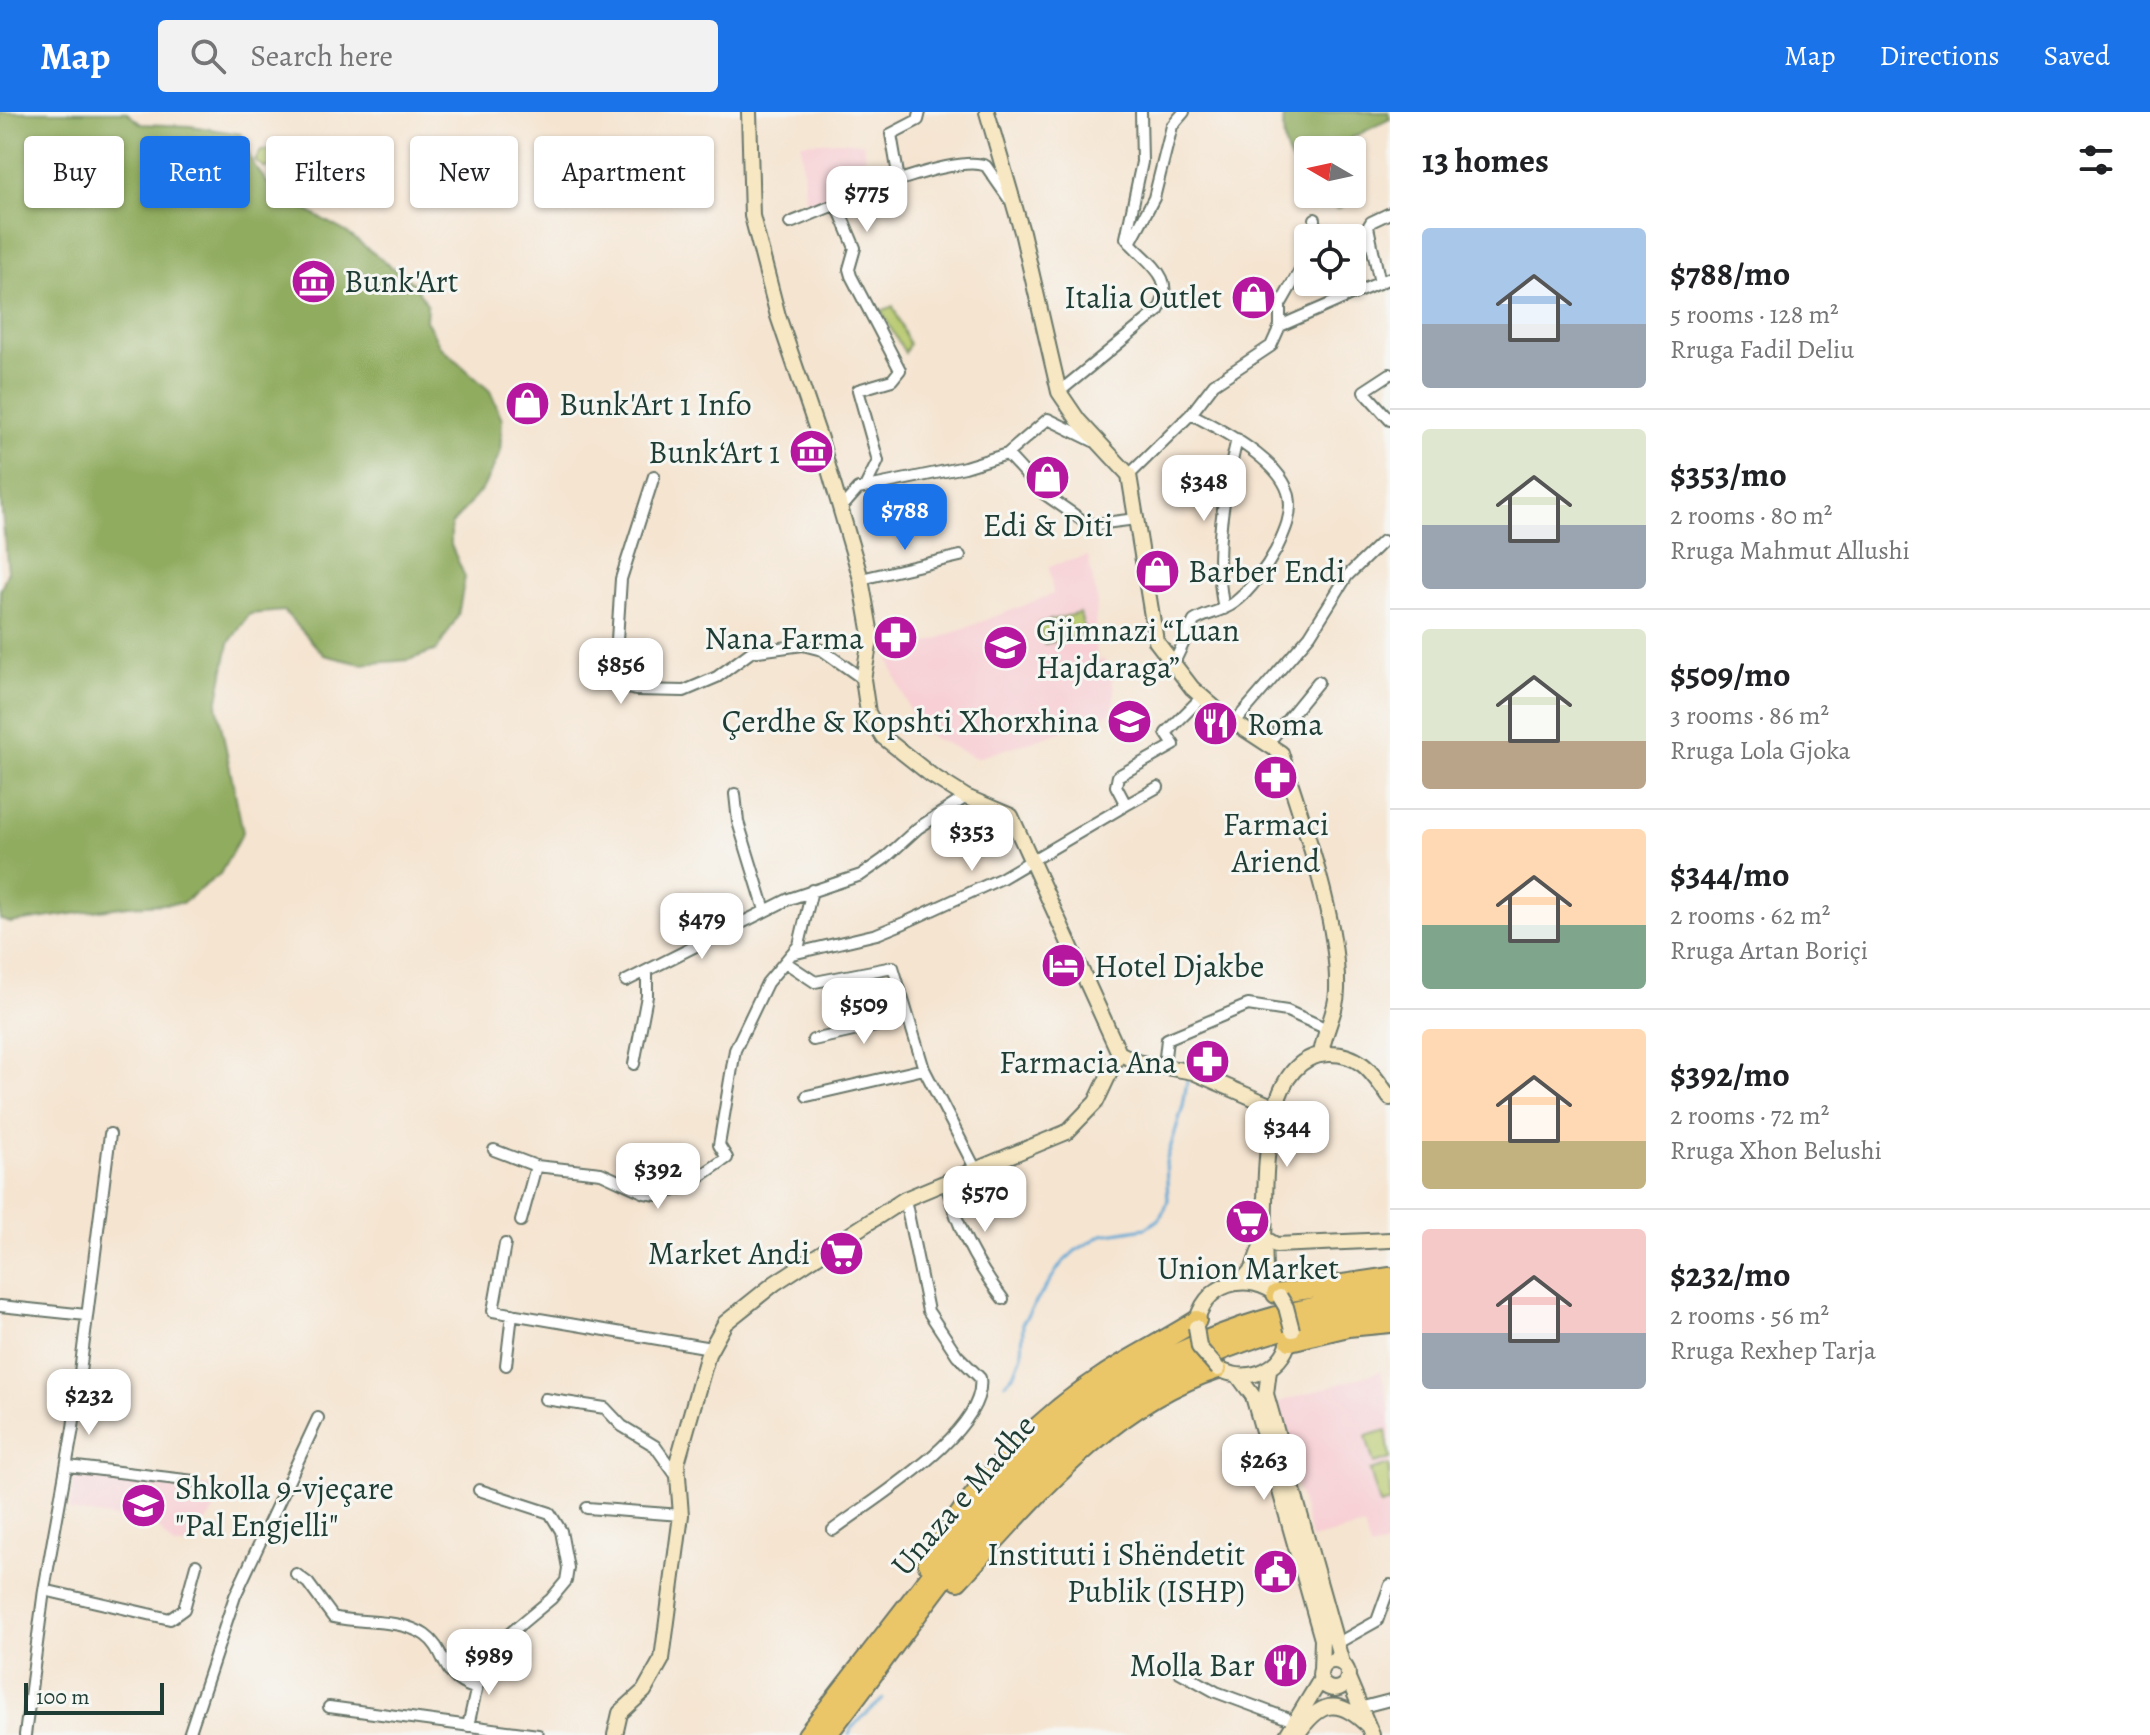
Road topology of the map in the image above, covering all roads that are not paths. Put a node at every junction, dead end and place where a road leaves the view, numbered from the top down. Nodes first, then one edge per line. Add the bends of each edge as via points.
1 (749, 112) edge
2 (920, 112) edge
3 (987, 112) edge
4 (1141, 112) edge
5 (1184, 112) edge
6 (899, 180) junction
7 (837, 205) junction
8 (1015, 207) junction
9 (1390, 213) edge
10 (1315, 219) dead end
11 (790, 223) dead end
12 (1315, 224) edge
13 (1130, 243) junction
14 (1385, 281) edge
15 (1294, 282) edge
16 (1280, 326) junction
17 (1390, 374) edge
18 (1059, 392) junction
19 (1191, 414) junction
20 (1390, 420) edge
21 (1237, 439) junction
22 (1102, 446) junction
23 (1007, 454) junction
24 (1129, 475) junction
25 (654, 476) dead end
26 (865, 487) junction
27 (842, 507) junction
28 (1136, 519) junction
29 (1383, 541) dead end
30 (960, 556) dead end
31 (861, 579) junction
32 (1224, 609) junction
33 (1172, 667) junction
34 (863, 679) junction
35 (1318, 682) dead end
36 (1202, 697) junction
37 (1235, 722) junction
38 (1269, 742) junction
39 (1158, 787) dead end
40 (735, 794) dead end
41 (966, 797) junction
42 (1126, 805) junction
43 (1032, 861) junction
44 (812, 890) junction
45 (765, 910) junction
46 (788, 958) junction
47 (647, 973) junction
48 (626, 981) dead end
49 (907, 1019) junction
50 (1325, 1028) junction
51 (813, 1040) dead end
52 (1119, 1053) junction
53 (1321, 1055) junction
54 (634, 1064) dead end
55 (1164, 1066) junction
56 (924, 1069) junction
57 (807, 1096) dead end
58 (1390, 1098) edge
59 (1274, 1107) junction
60 (110, 1134) dead end
61 (494, 1150) dead end
62 (536, 1166) junction
63 (976, 1170) junction
64 (946, 1181) junction
65 (905, 1199) junction
66 (521, 1221) dead end
67 (1265, 1233) junction
68 (1390, 1240) edge
69 (505, 1244) dead end
70 (1390, 1277) edge
71 (1241, 1282) junction
72 (1276, 1294) junction
73 (1390, 1294) edge
74 (1003, 1299) dead end
75 (0, 1306) edge
76 (1390, 1308) edge
77 (512, 1314) junction
78 (86, 1315) junction
79 (1390, 1323) edge
80 (1196, 1324) junction
81 (1290, 1341) junction
82 (711, 1348) junction
83 (506, 1365) dead end
84 (1218, 1369) junction
85 (1269, 1370) junction
86 (1239, 1377) junction
87 (545, 1399) dead end
88 (318, 1418) dead end
89 (68, 1466) junction
90 (676, 1476) junction
91 (194, 1481) dead end
92 (479, 1490) dead end
93 (587, 1508) dead end
94 (681, 1515) junction
95 (833, 1530) dead end
96 (196, 1565) dead end
97 (296, 1574) dead end
98 (1390, 1585) edge
99 (44, 1590) junction
100 (1336, 1644) junction
101 (886, 1647) junction
102 (1342, 1663) junction
103 (1178, 1671) dead end
104 (1348, 1678) junction
105 (1327, 1682) junction
106 (474, 1688) junction
107 (1390, 1700) edge
108 (329, 1707) dead end
109 (1359, 1708) junction
110 (1311, 1715) junction
111 (1286, 1718) dead end
112 (460, 1729) edge
113 (1370, 1730) edge
114 (25, 1735) edge
115 (189, 1735) edge
116 (538, 1735) edge
117 (615, 1735) edge
118 (807, 1735) edge
119 (827, 1735) edge
120 (1287, 1735) edge
121 (1297, 1735) edge

1 - 27 street via 752,216 778,316
2 - 6 street via 918,120 891,134
3 - 8 street
4 - 13 street via 1140,181 1125,228
5 - 13 street via 1172,126 1154,198
6 - 7 street
6 - 8 street via 982,164
7 - 11 street
7 - 26 street via 855,248 851,276 900,370 892,380 858,390 878,461
8 - 18 street
9 - 14 street via 1368,227
10 - 12 street
13 - 18 street via 1163,277 1163,302
14 - 16 street
15 - 16 street via 1278,312
16 - 19 street via 1266,351 1214,384
17 - 20 street via 1364,391
18 - 22 street
19 - 21 street
19 - 24 street
21 - 32 street via 1218,546
21 - 32 street via 1280,480 1290,510 1270,561
22 - 23 street via 1052,418
22 - 24 street
23 - 26 street
23 - 28 street via 1043,493 1089,525
24 - 28 street
25 - 34 street via 621,579 614,685 684,691 717,677 751,652 803,645 822,650
26 - 27 street
27 - 31 street
28 - 33 street via 1156,641
29 - 37 street via 1347,576 1310,635
30 - 31 street
31 - 34 street via 871,635
32 - 33 street via 1194,621
33 - 36 street
34 - 41 street via 876,730
35 - 38 street
36 - 37 street
36 - 42 street via 1166,733 1174,745 1118,776 1116,786
37 - 38 street
38 - 50 street via 1281,753 1333,939 1337,995
39 - 42 street
40 - 45 street via 738,822
41 - 43 street via 1011,816
41 - 44 street via 918,828 873,868
42 - 43 street
43 - 46 street via 877,934
43 - 52 street
44 - 45 street
44 - 46 street via 805,931
45 - 47 street
46 - 49 street via 815,982 893,967
46 - 62 street via 767,983 735,1050 719,1145 727,1158 683,1188 657,1195 601,1173
47 - 48 street
47 - 54 street
49 - 51 street
49 - 56 street
50 - 53 street
50 - 55 street via 1287,1011 1241,1006 1167,1039
52 - 55 street
52 - 63 street via 1096,1102 1079,1123 1047,1142
53 - 58 street via 1359,1061
53 - 59 street via 1289,1077
55 - 59 street via 1187,1070
56 - 57 street
56 - 63 street
59 - 67 street
60 - 78 street
61 - 62 street
62 - 66 street
63 - 64 street
64 - 65 street
64 - 74 street via 954,1217 980,1269
65 - 82 street via 753,1298 725,1323
65 - 95 street via 924,1300 933,1321 980,1378 980,1393 939,1453
67 - 68 street via 1276,1245
67 - 71 street via 1253,1268
67 - 72 street via 1265,1269
69 - 77 street via 493,1311
70 - 72 highway
71 - 72 street
71 - 80 street via 1210,1295
72 - 81 street, bridge via 1290,1318
73 - 101 highway, Unaza e Madhe via 1250,1322 1181,1350 1112,1389 1065,1424 1010,1477
75 - 78 street
76 - 101 highway, Unaza e Madhe via 1258,1335 1157,1379 1115,1406 1052,1456
77 - 82 street
77 - 83 street
78 - 89 street
79 - 81 highway
80 - 84 street, bridge via 1199,1347
80 - 101 highway via 1104,1375 1003,1459 951,1523
81 - 85 street
82 - 90 street
84 - 86 street
84 - 101 highway via 1178,1385 1094,1441
85 - 86 street
85 - 100 street via 1266,1394
86 - 105 street via 1253,1396 1315,1612
87 - 90 street via 605,1408 622,1426 655,1446
88 - 115 street via 239,1586
89 - 91 street
89 - 99 street
90 - 94 street
92 - 106 street via 550,1513 561,1531 568,1568 566,1581 551,1599 484,1655
93 - 94 street
94 - 117 street via 662,1659 644,1691 620,1713
96 - 99 street via 184,1609 170,1619
97 - 106 street via 333,1617 409,1628 429,1638 452,1678
98 - 100 street via 1377,1621
99 - 114 street
100 - 102 street
101 - 118 highway, Unaza e Madhe
101 - 119 highway, Unaza e Madhe
102 - 104 street
102 - 105 street via 1331,1661
103 - 111 street via 1216,1692
104 - 105 street
104 - 109 street
105 - 109 street
105 - 110 street
105 - 120 street
106 - 112 street
107 - 109 street
108 - 112 street
109 - 113 street
110 - 113 street via 1336,1706
110 - 121 street
112 - 116 street

